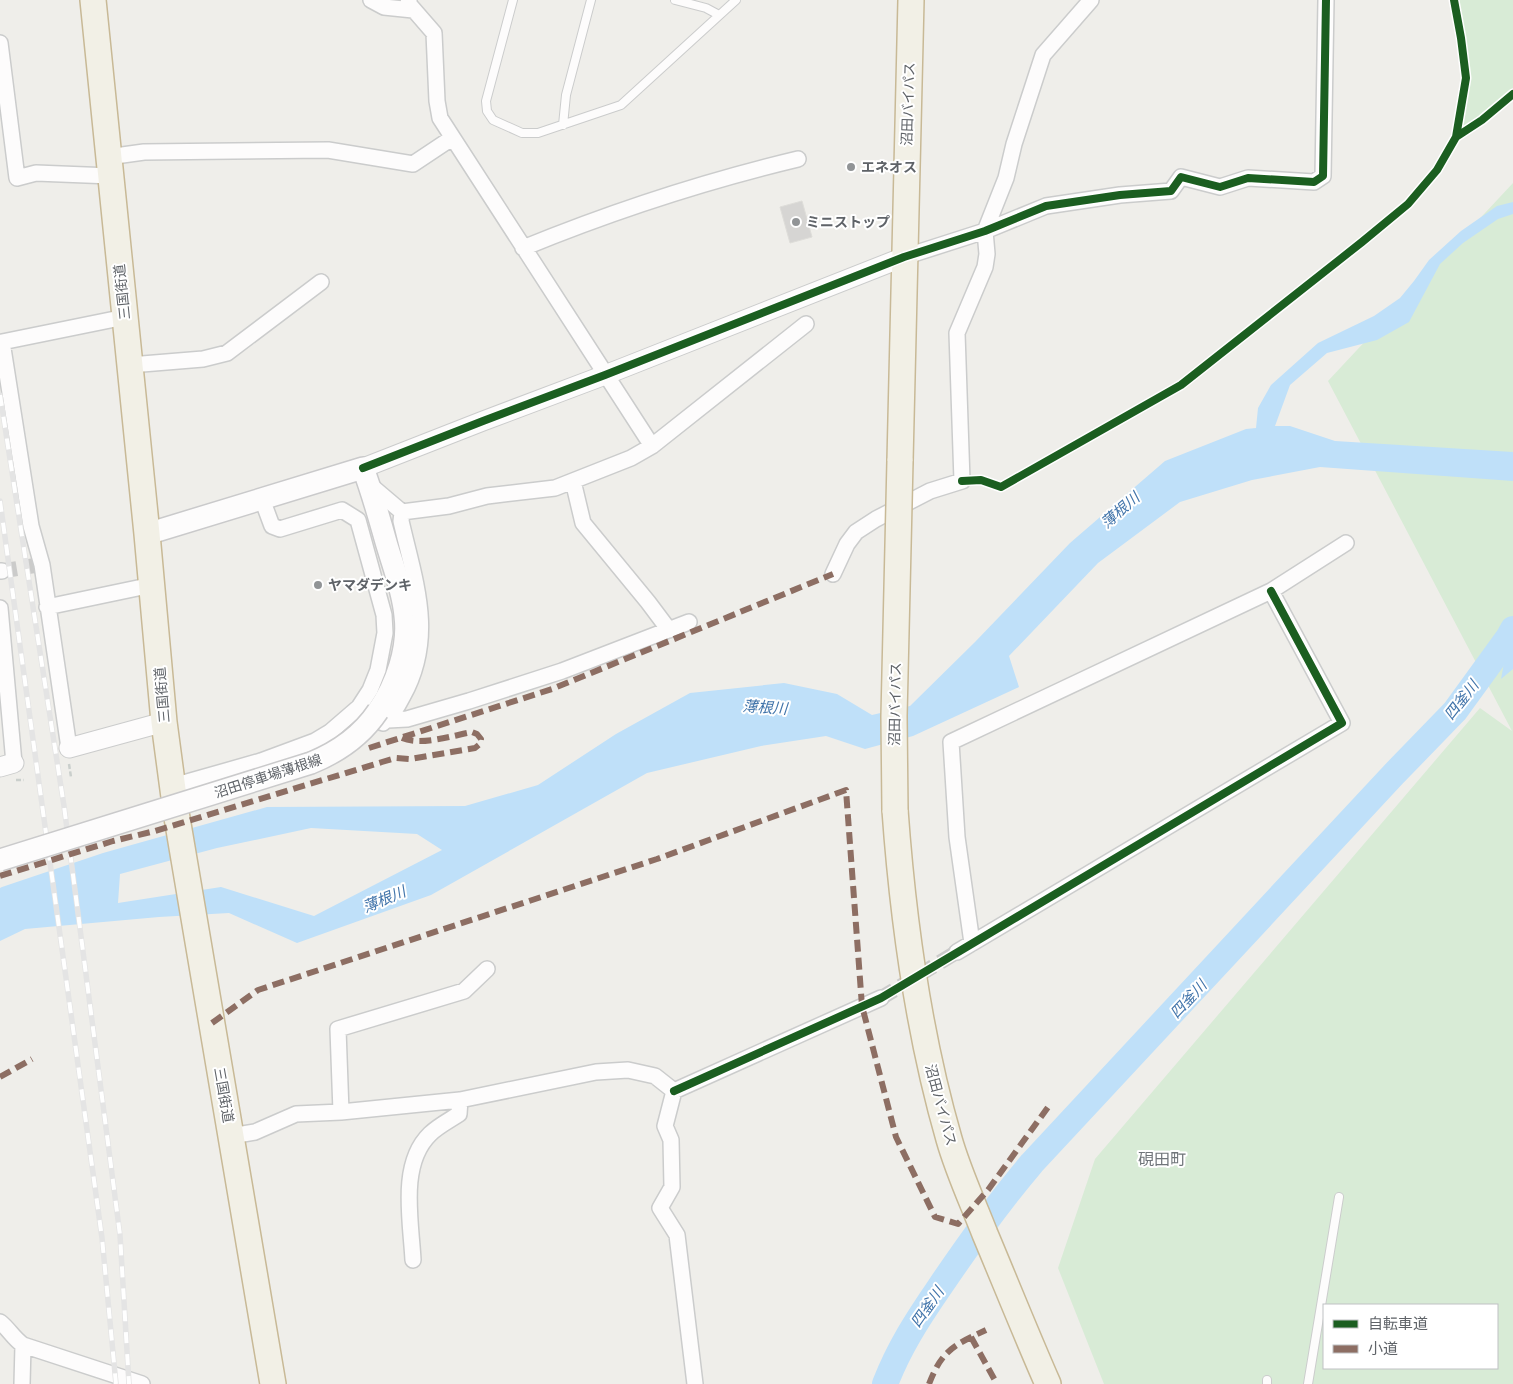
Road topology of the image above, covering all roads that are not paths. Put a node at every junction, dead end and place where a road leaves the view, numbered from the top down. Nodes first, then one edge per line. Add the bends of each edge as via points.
1 (93, 0) edge
2 (371, 0) edge
3 (513, 0) edge
4 (591, 0) edge
5 (675, 0) edge
6 (736, 0) edge
7 (911, 0) edge
8 (1091, 0) edge
9 (1326, 0) edge
10 (411, 5) edge
11 (719, 15) junction
12 (0, 43) edge
13 (563, 125) junction
14 (452, 138) junction
15 (798, 159) dead end
16 (110, 166) junction
17 (985, 231) junction
18 (523, 248) junction
19 (904, 257) junction
20 (320, 282) dead end
21 (125, 317) junction
22 (806, 324) dead end
23 (130, 365) junction
24 (605, 375) junction
25 (652, 446) junction
26 (366, 476) junction
27 (573, 481) junction
28 (262, 499) junction
29 (402, 512) junction
30 (147, 534) junction
31 (1346, 543) dead end
32 (834, 574) dead end
33 (152, 585) junction
34 (1271, 591) junction
35 (47, 607) junction
36 (0, 608) edge
37 (689, 622) dead end
38 (669, 630) junction
39 (383, 715) junction
40 (164, 722) junction
41 (330, 732) junction
42 (69, 748) joint
43 (7, 765) edge
44 (173, 786) junction
45 (0, 860) edge
46 (972, 943) junction
47 (957, 952) tunnel mouth
48 (487, 969) dead end
49 (881, 998) tunnel mouth
50 (674, 1091) junction
51 (460, 1100) junction
52 (341, 1112) junction
53 (231, 1136) junction
54 (1339, 1197) dead end
55 (413, 1260) dead end
56 (0, 1322) edge
57 (23, 1345) junction
58 (22, 1384) edge
59 (142, 1384) edge
60 (273, 1384) edge
61 (695, 1384) edge
62 (1048, 1384) edge
63 (1308, 1384) edge

1 - 16 highway, 三国街道
2 - 10 street via 384,7
3 - 13 lane via 486,101 487,111 492,120 522,133 538,133
4 - 13 lane via 566,95
5 - 11 lane
6 - 11 lane
7 - 19 highway, 沼田バイパス
8 - 17 street via 1043,55 1006,178
9 - 17 street via 1323,176 1314,182 1248,178 1220,187 1181,177 1171,191 1046,206
10 - 14 street via 434,33 437,101 440,118
11 - 13 lane via 621,105
12 - 16 street via 17,178 36,173
14 - 16 street via 413,164 328,150 144,152
14 - 18 street
15 - 18 street via 670,196 572,228
16 - 21 highway, 三国街道
17 - 19 street
17 - 32 street via 985,268 958,333 962,481 930,491 856,532
18 - 24 street
19 - 24 street
19 - 62 highway, 沼田バイパス, bridge via 894,716 895,810 906,925 928,1058 949,1140
20 - 23 street via 227,353 203,359
21 - 23 highway, 三国街道
21 - 35 street via 2,342 29,516
22 - 25 street
23 - 30 highway, 三国街道
24 - 25 street
24 - 26 street via 483,420
25 - 27 street
26 - 28 main road
26 - 29 street
26 - 39 main road, 沼田停車場薄根線 via 406,617 404,647
27 - 29 street via 554,488
27 - 38 street via 583,523
28 - 30 main road
28 - 41 street via 272,526 280,529 342,510 358,520 384,615 386,634 370,690 359,708
29 - 39 street via 401,521 420,602 422,627 416,666 409,685
30 - 33 highway, 三国街道
31 - 34 street
33 - 35 street
33 - 40 highway, 三国街道
34 - 46 street via 951,742 957,838
34 - 46 street via 1342,723
35 - 42 street
36 - 43 street
37 - 38 street
38 - 39 street via 562,671 469,701 407,719
39 - 41 street via 381,725
39 - 45 main road, 沼田停車場薄根線, bridge via 327,757
40 - 42 street
40 - 44 highway, 三国街道
41 - 44 street via 261,761
44 - 53 highway, 三国街道
46 - 47 street
48 - 52 street via 464,991 338,1028
49 - 50 street
50 - 51 street via 655,1076 628,1070 596,1072
50 - 61 street via 665,1126 671,1140 672,1187 660,1208 677,1235
51 - 52 street
51 - 55 street via 459,1114 430,1134 416,1153 409,1182
52 - 53 street via 296,1114 255,1132
53 - 60 highway, 三国街道
54 - 63 lane
56 - 57 street via 13,1339
57 - 58 street
57 - 59 street

